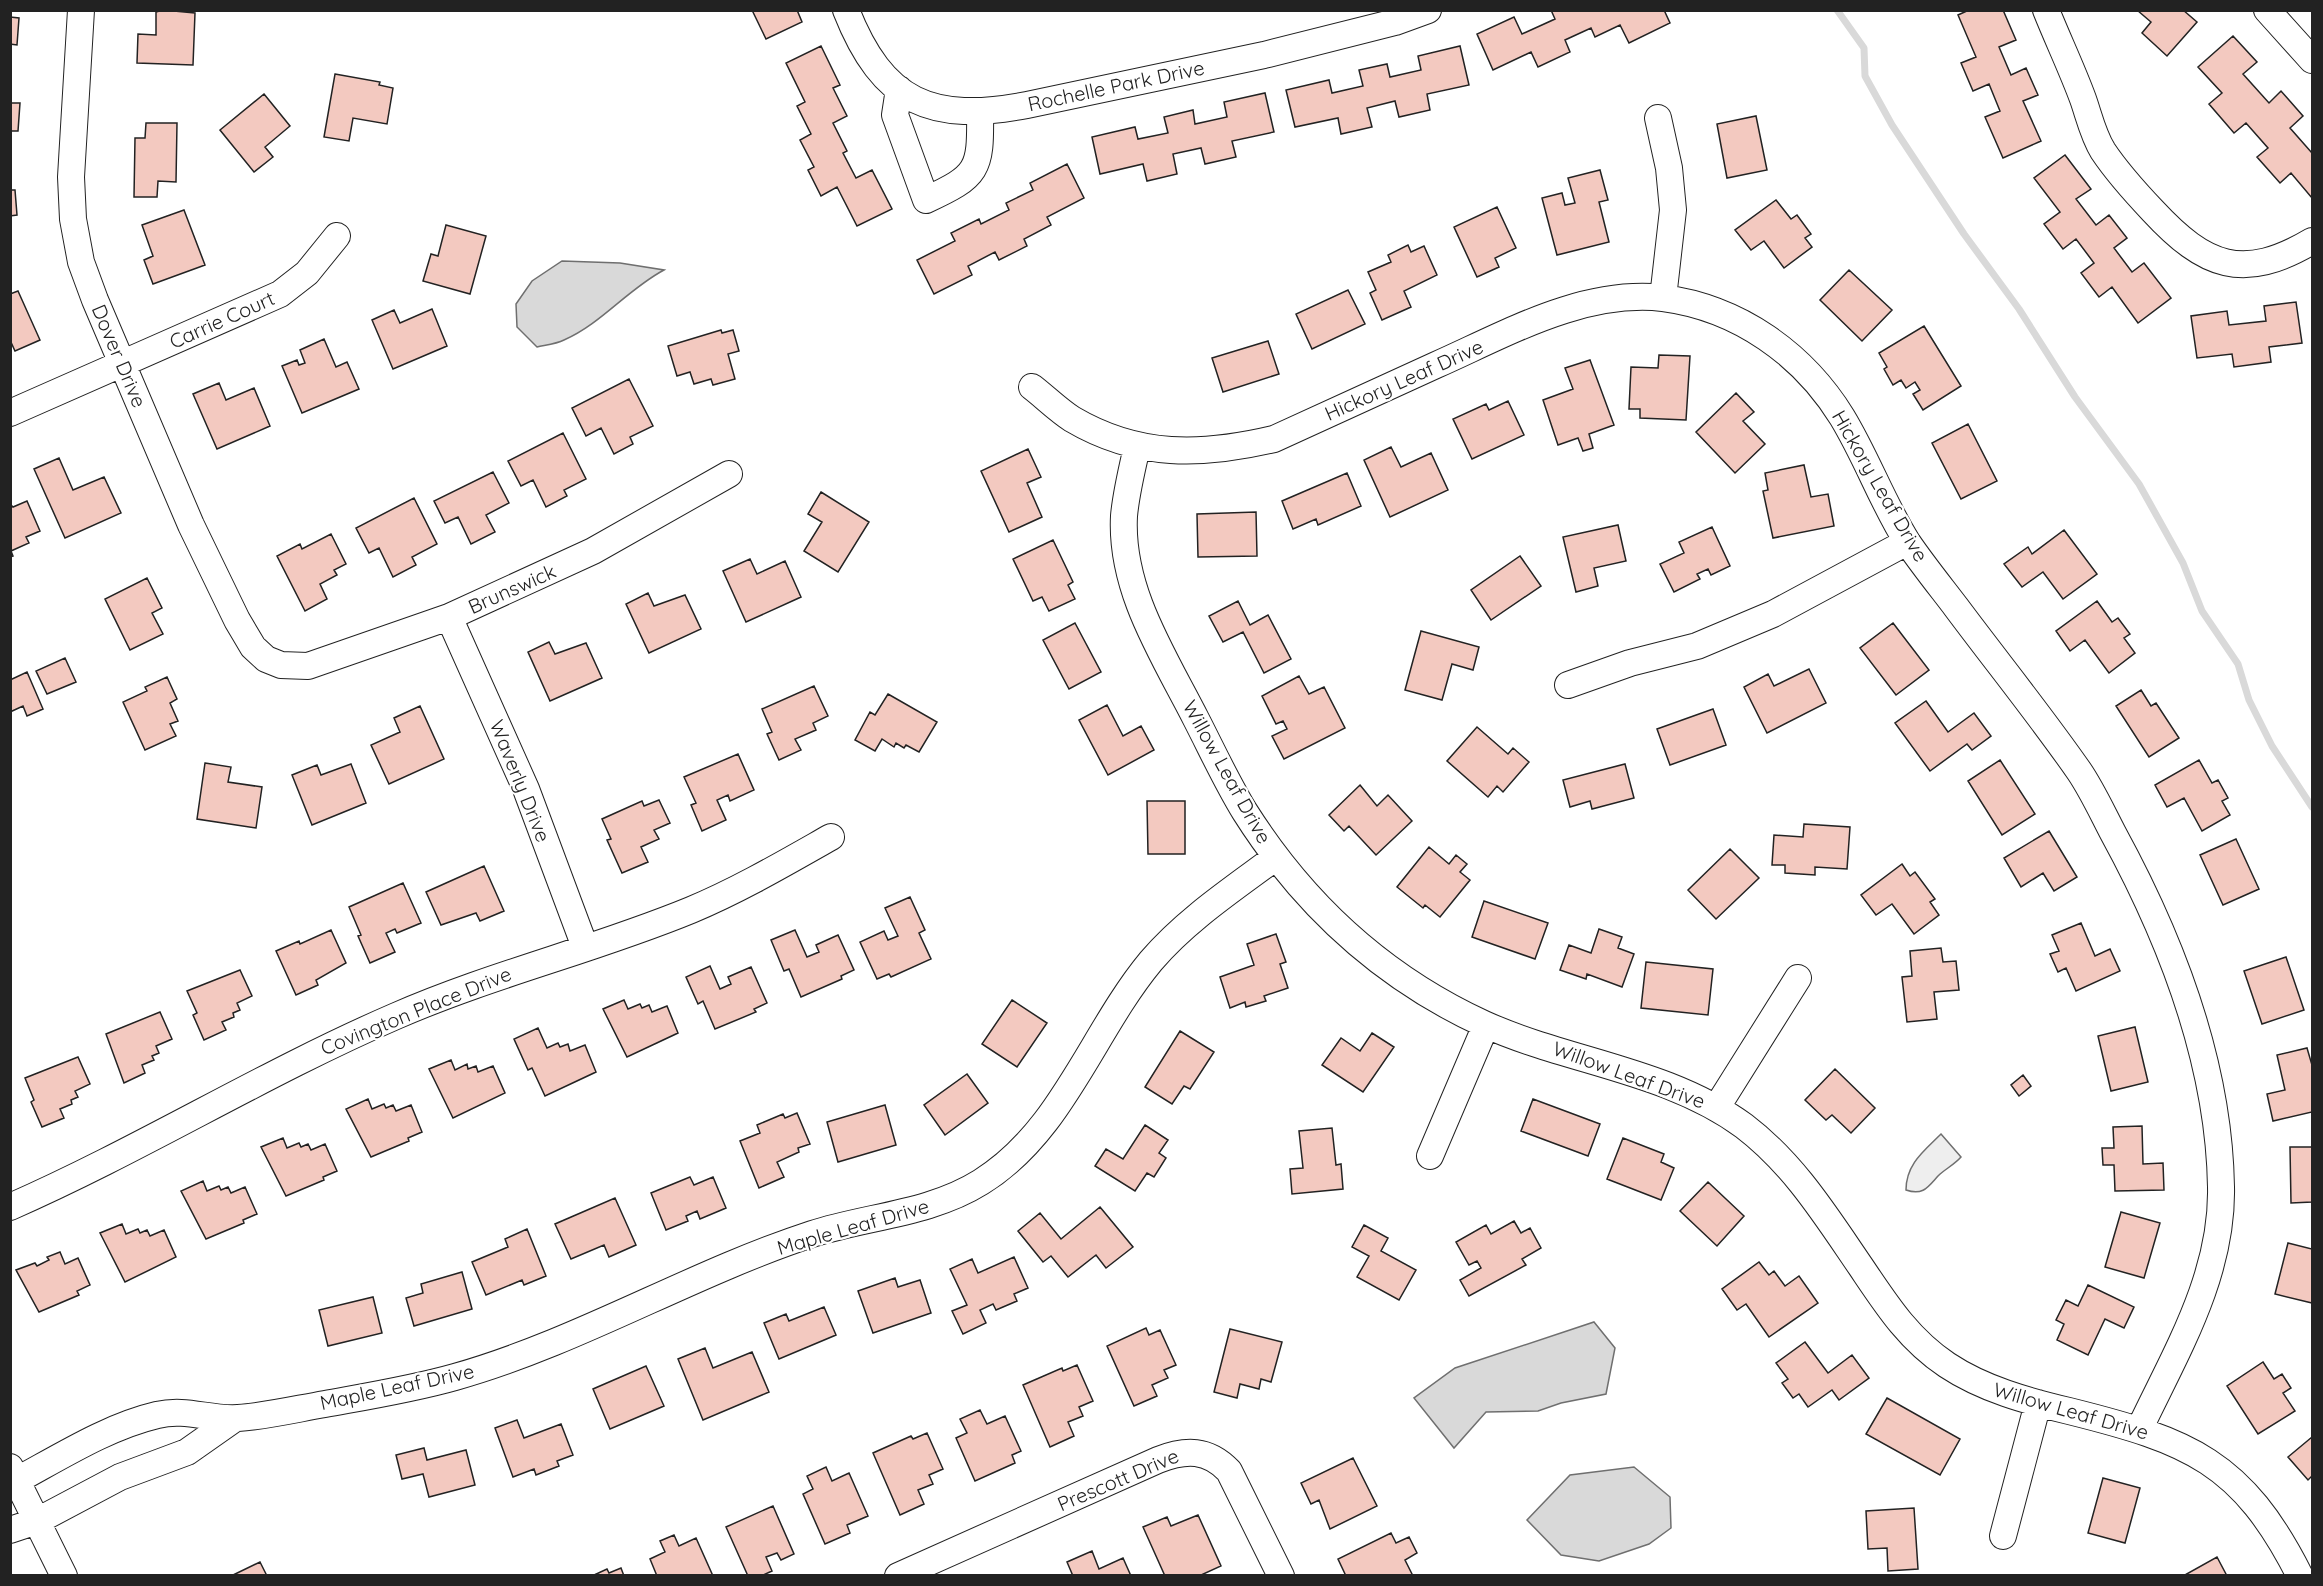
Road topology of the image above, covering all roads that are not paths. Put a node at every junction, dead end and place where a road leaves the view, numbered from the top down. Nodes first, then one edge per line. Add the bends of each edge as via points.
1 (81, 10) edge
2 (846, 10) edge
3 (1428, 10) edge
4 (2046, 10) edge
5 (2267, 10) edge
6 (2313, 60) edge
7 (899, 89) junction
8 (980, 113) junction
9 (1658, 118) dead end
10 (337, 236) dead end
11 (2313, 241) edge
12 (1663, 298) junction
13 (122, 364) junction
14 (1032, 387) dead end
15 (10, 413) edge
16 (1137, 447) junction
17 (729, 474) dead end
18 (1907, 542) junction
19 (449, 617) junction
20 (281, 665) joint
21 (1568, 685) dead end
22 (831, 837) dead end
23 (1276, 857) junction
24 (585, 947) junction
25 (1798, 978) dead end
26 (1486, 1025) junction
27 (1717, 1107) junction
28 (1430, 1156) dead end
29 (10, 1207) edge
30 (2038, 1403) junction
31 (234, 1419) junction
32 (2139, 1428) junction
33 (13, 1477) edge
34 (37, 1521) junction
35 (10, 1530) edge
36 (2003, 1536) dead end
37 (64, 1575) edge
38 (898, 1575) edge
39 (1281, 1575) edge
40 (2300, 1575) edge

1 - 13 street, Dover Drive via 71,177 73,219 81,262
2 - 7 street, Rochelle Park Drive via 868,58
3 - 8 street, Rochelle Park Drive via 1264,55
4 - 11 street via 2102,150 2133,190 2190,248 2239,265 2279,259
5 - 6 street
7 - 8 street, Rochelle Park Drive via 941,109
7 - 8 street via 895,115 926,200 964,180 978,162
9 - 12 street via 1673,210
10 - 13 street, Carrie Court via 307,273 280,294
12 - 16 street, Hickory Leaf Drive via 1584,304 1538,320 1274,439 1230,449
12 - 18 street, Hickory Leaf Drive via 1702,307 1748,325 1790,354 1822,388 1844,420
13 - 15 street, Carrie Court
13 - 20 street, Dover Drive via 191,525 244,633 266,658
14 - 16 street, Hickory Leaf Drive via 1070,418
16 - 23 street, Willow Leaf Drive via 1124,517 1129,574 1144,618 1242,808
17 - 19 street, Brunswick via 593,551
18 - 21 street via 1773,614 1719,637
18 - 32 street, Hickory Leaf Drive via 2082,775 2147,895 2190,1009 2207,1074 2222,1189 2216,1243 2203,1296
19 - 20 street, Brunswick via 308,666
19 - 24 street, Waverly Drive via 525,789
22 - 24 street, Covington Place Drive via 691,910
23 - 26 street, Willow Leaf Drive via 1326,916 1369,955 1431,996
23 - 31 street, Maple Leaf Drive via 1174,937 1129,992 1035,1134 984,1181 959,1195 811,1234 487,1368 412,1388
24 - 29 street, Covington Place Drive via 387,1020 275,1072 102,1164
25 - 27 street
26 - 27 street, Willow Leaf Drive via 1674,1088
26 - 28 street
27 - 30 street, Willow Leaf Drive via 1774,1151 1799,1178 1903,1329 1945,1364 1981,1384
30 - 32 street, Willow Leaf Drive
30 - 36 street
31 - 33 street, Maple Leaf Drive via 182,1411 156,1415
31 - 34 street, Maple Leaf Drive via 188,1452 120,1477
32 - 40 street, Willow Leaf Drive via 2200,1455 2229,1476 2257,1503 2278,1532
33 - 34 street
34 - 35 street, Maple Leaf Drive
34 - 37 street
38 - 39 street, Prescott Drive via 1158,1460 1190,1451 1219,1460 1230,1472

